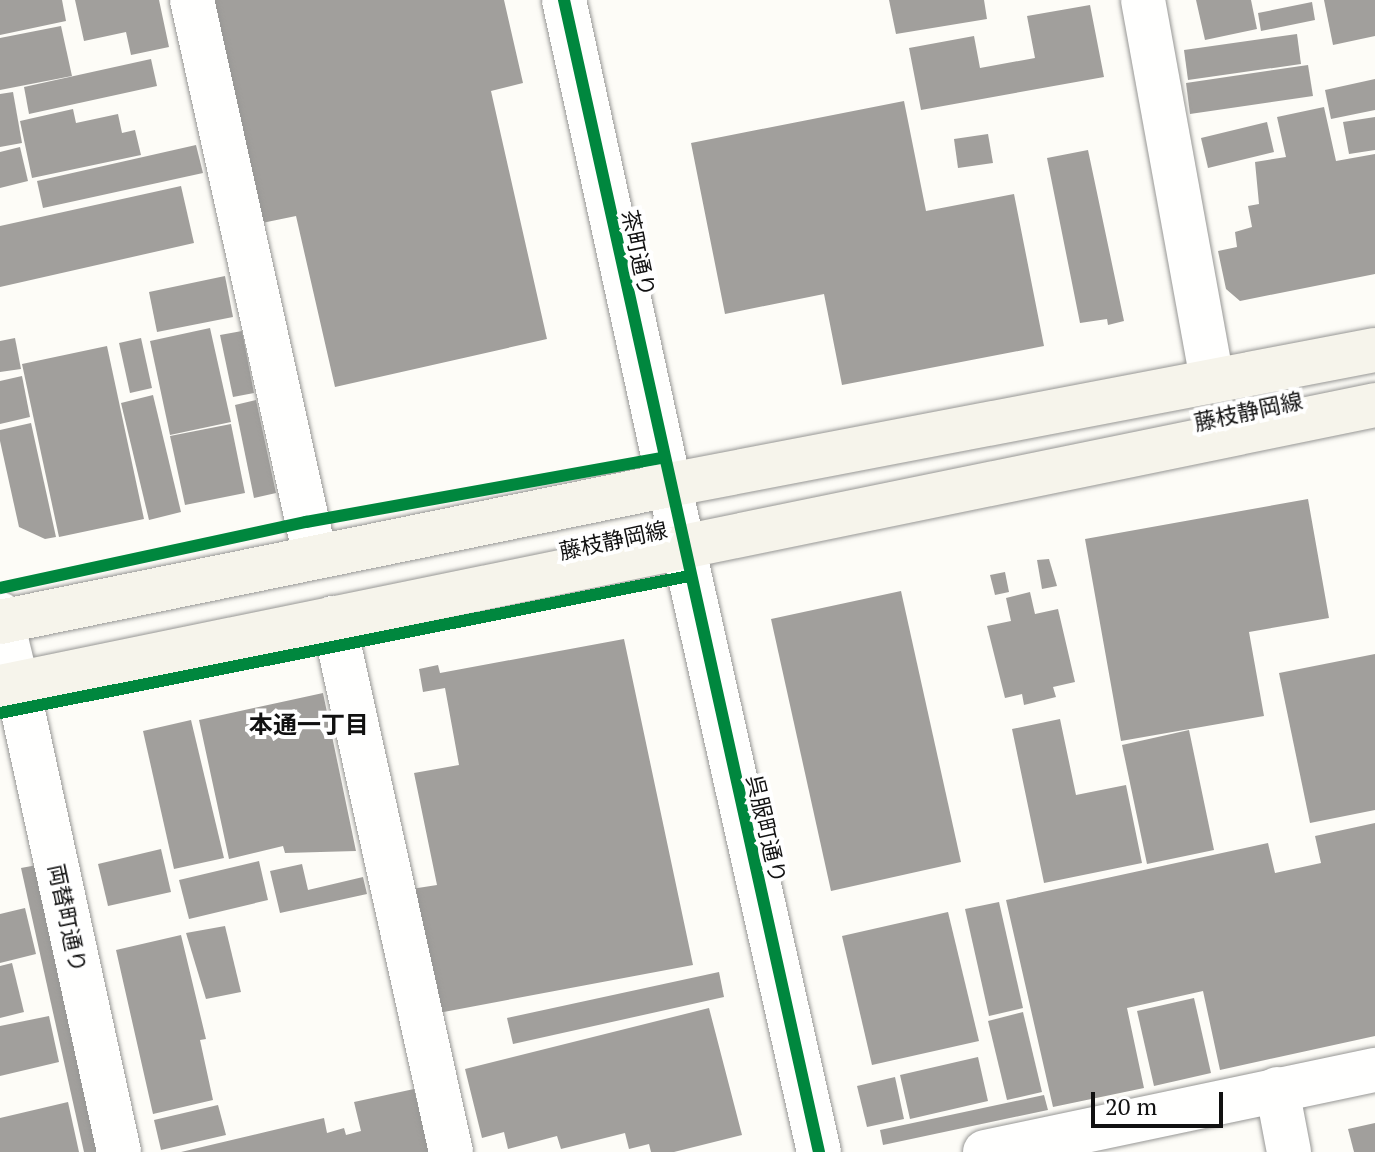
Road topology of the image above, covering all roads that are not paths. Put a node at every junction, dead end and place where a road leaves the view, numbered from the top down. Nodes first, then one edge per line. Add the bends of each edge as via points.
1 (192, 0) edge
2 (564, 0) edge
3 (1143, 0) edge
4 (1375, 350) edge
5 (1212, 381) junction
6 (1375, 405) edge
7 (676, 516) junction
8 (315, 556) junction
9 (333, 618) junction
10 (1, 619) edge
11 (8, 686) edge
12 (1375, 1070) edge
13 (1277, 1089) junction
14 (119, 1152) edge
15 (451, 1152) edge
16 (819, 1152) edge
17 (985, 1152) edge
18 (1289, 1152) edge

1 - 8 street
2 - 7 street, 茶町通り
3 - 5 street
4 - 5 main road, 藤枝静岡線
5 - 7 main road, 藤枝静岡線
6 - 7 main road, 藤枝静岡線
7 - 8 main road, 藤枝静岡線
7 - 9 main road, 藤枝静岡線
7 - 16 street, 呉服町通り
8 - 10 main road, 藤枝静岡線
9 - 11 main road, 藤枝静岡線
9 - 15 street
10 - 11 street, 両替町通り
11 - 14 street, 両替町通り
12 - 13 street
13 - 17 street
13 - 18 street

